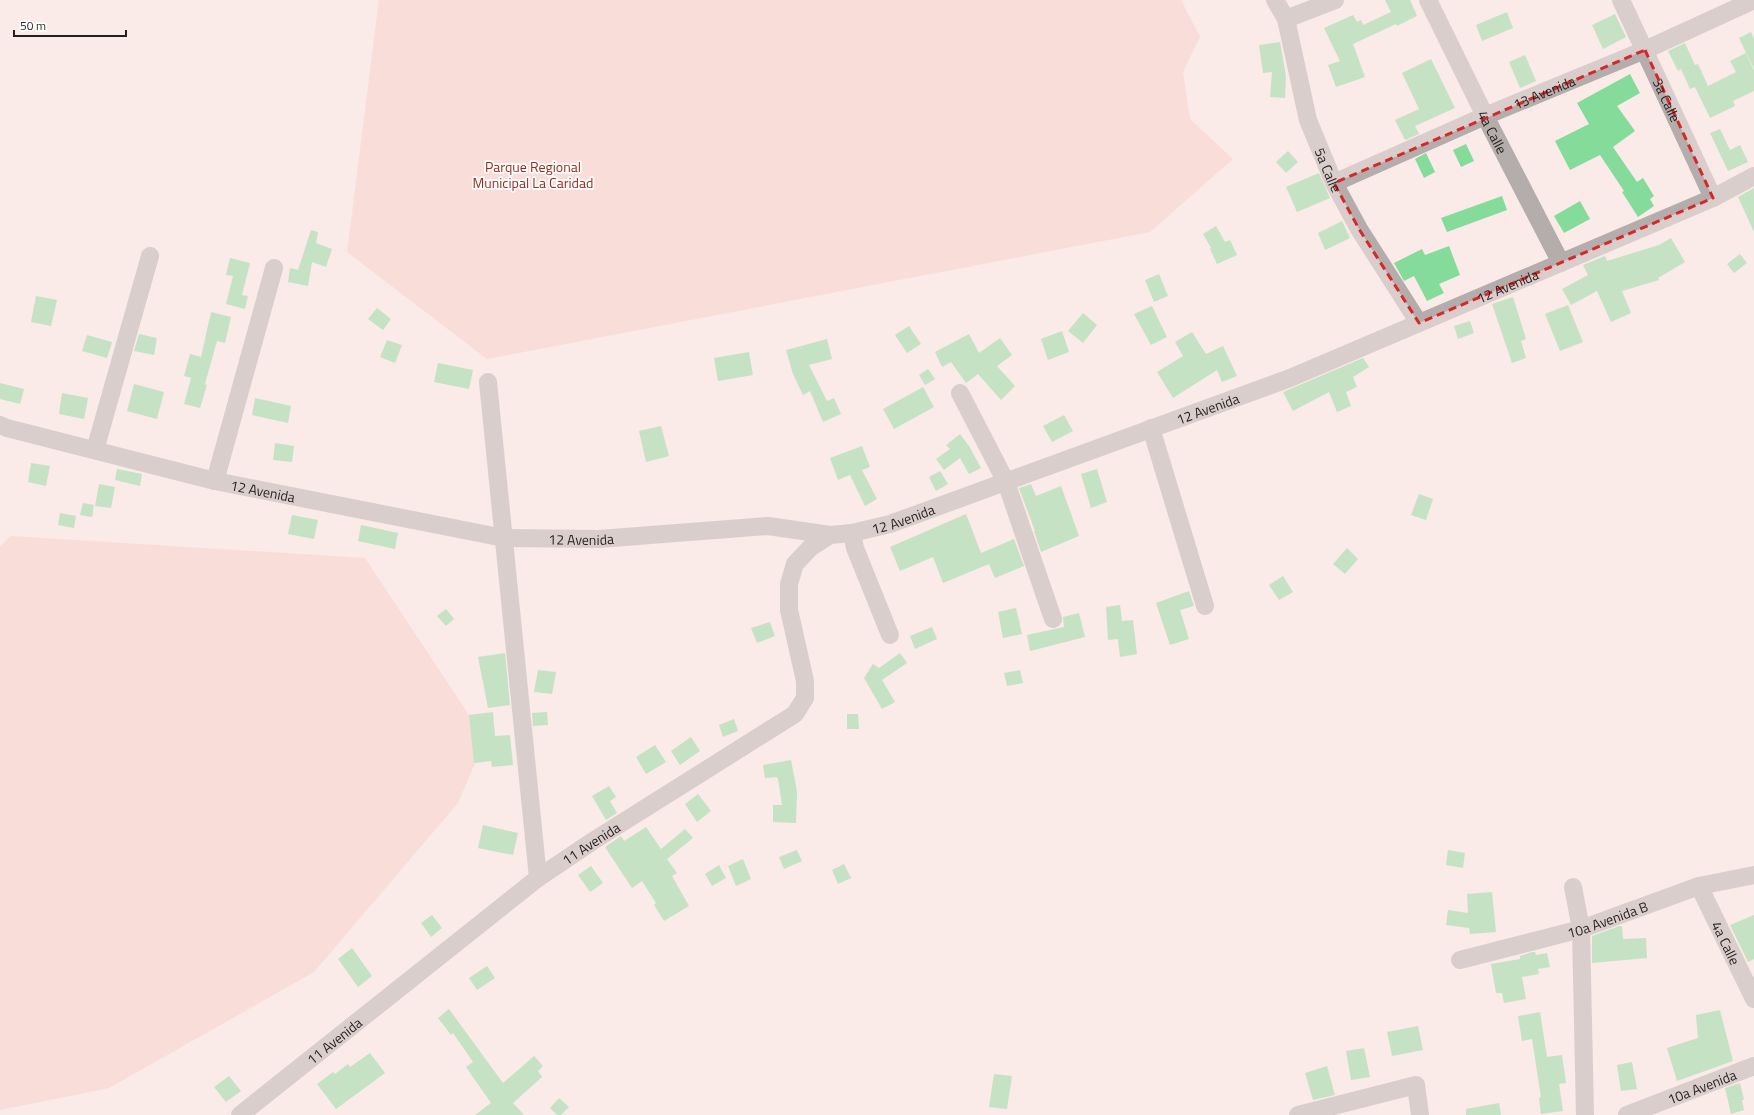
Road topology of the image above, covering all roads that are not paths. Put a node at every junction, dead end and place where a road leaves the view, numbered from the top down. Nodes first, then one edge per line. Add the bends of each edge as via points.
1 (1275, 0) edge
2 (1335, 0) edge
3 (1428, 0) edge
4 (1621, 0) edge
5 (1754, 0) edge
6 (1286, 20) junction
7 (1645, 50) junction
8 (1485, 116) junction
9 (1754, 176) edge
10 (1334, 183) junction
11 (1714, 198) junction
12 (150, 256) dead end
13 (1561, 263) junction
14 (274, 268) dead end
15 (1418, 323) junction
16 (488, 382) dead end
17 (960, 393) dead end
18 (0, 425) edge
19 (1151, 428) junction
20 (95, 450) junction
21 (215, 481) junction
22 (1006, 482) junction
23 (852, 533) junction
24 (830, 534) junction
25 (504, 538) junction
26 (1205, 606) dead end
27 (1053, 619) dead end
28 (890, 635) dead end
29 (1754, 875) edge
30 (538, 878) junction
31 (1699, 886) junction
32 (1573, 887) dead end
33 (1580, 929) junction
34 (1460, 960) dead end
35 (1754, 999) edge
36 (1754, 1066) edge
37 (240, 1115) edge
38 (1298, 1115) edge
39 (1420, 1115) edge
40 (1585, 1115) edge
41 (1627, 1115) edge

1 - 6 street, 5a Calle
2 - 6 street
3 - 8 street, 4a Calle
4 - 7 street, 3a Calle
5 - 7 street, 13 Avenida
6 - 10 street, 5a Calle via 1308,120
7 - 8 street, 13 Avenida
7 - 11 street, 3a Calle
8 - 10 street, 13 Avenida
8 - 13 street, 4a Calle
9 - 11 street, 12 Avenida
10 - 15 street, 5a Calle via 1359,229
11 - 13 street, 12 Avenida
12 - 20 street
13 - 15 street, 12 Avenida
14 - 21 street
15 - 19 street, 12 Avenida via 1290,378
16 - 25 street
17 - 22 street
18 - 20 street, 12 Avenida
19 - 22 street, 12 Avenida
19 - 26 street
20 - 21 street, 12 Avenida
21 - 25 street, 12 Avenida
22 - 23 street, 12 Avenida via 890,524
22 - 27 street
23 - 24 street, 12 Avenida
23 - 28 street via 855,548
24 - 25 street, 12 Avenida via 768,526 599,539
24 - 30 street, 11 Avenida via 810,548 795,564 789,584 789,610 806,681 805,698 795,714
25 - 30 street
29 - 31 street, 10a Avenida B
30 - 37 street, 11 Avenida
31 - 33 street, 10a Avenida B
31 - 35 street, 4a Calle
32 - 33 street
33 - 34 street, 10a Avenida B
33 - 40 street
36 - 41 street, 10a Avenida
38 - 39 street via 1416,1085

